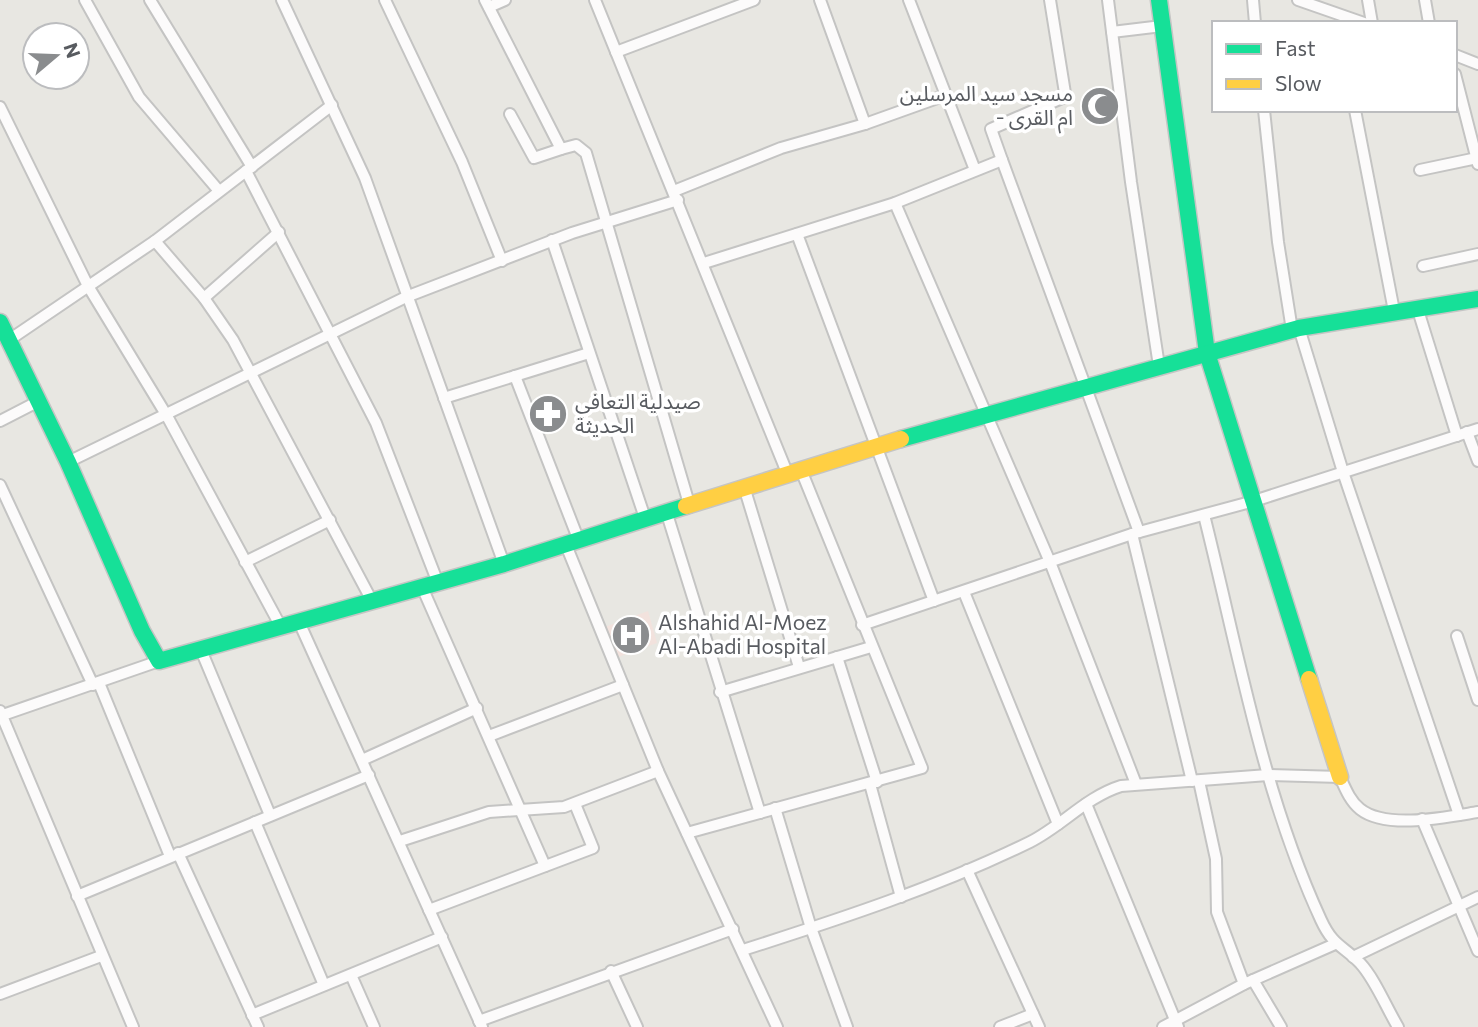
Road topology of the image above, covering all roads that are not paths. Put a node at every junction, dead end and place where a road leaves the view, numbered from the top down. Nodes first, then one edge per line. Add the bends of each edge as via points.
1 (85, 0) edge
2 (149, 0) edge
3 (282, 0) edge
4 (385, 0) edge
5 (505, 0) edge
6 (595, 0) edge
7 (754, 0) edge
8 (820, 0) edge
9 (909, 0) edge
10 (1050, 0) edge
11 (1108, 0) edge
12 (1158, 0) edge
13 (1253, 0) edge
14 (1298, 0) edge
15 (1368, 0) edge
16 (1425, 0) edge
17 (487, 4) edge
18 (1336, 18) edge
19 (1255, 21) edge
20 (1372, 21) edge
21 (1429, 21) edge
22 (1162, 26) junction
23 (1112, 32) junction
24 (616, 52) junction
25 (1457, 56) edge
26 (1478, 64) edge
27 (1457, 82) edge
28 (946, 94) junction
29 (332, 105) junction
30 (0, 107) edge
31 (1264, 112) edge
32 (1354, 112) edge
33 (510, 114) dead end
34 (865, 124) junction
35 (561, 149) junction
36 (1002, 160) junction
37 (1477, 161) edge
38 (249, 169) junction
39 (975, 170) junction
40 (1420, 170) dead end
41 (219, 191) junction
42 (676, 196) junction
43 (895, 202) junction
44 (607, 221) junction
45 (279, 232) junction
46 (797, 234) junction
47 (552, 240) junction
48 (155, 241) junction
49 (1478, 254) edge
50 (502, 261) junction
51 (704, 263) junction
52 (1423, 266) dead end
53 (88, 286) junction
54 (406, 297) junction
55 (204, 298) junction
56 (1478, 299) edge
57 (1417, 307) junction
58 (1394, 310) junction
59 (0, 322) edge
60 (1296, 329) junction
61 (331, 332) junction
62 (9, 340) junction
63 (589, 353) junction
64 (1207, 354) junction
65 (1159, 366) junction
66 (252, 374) junction
67 (515, 376) junction
68 (1087, 387) junction
69 (444, 398) junction
70 (39, 401) junction
71 (988, 414) junction
72 (167, 416) junction
73 (0, 421) edge
74 (1467, 432) edge
75 (876, 446) junction
76 (1478, 461) edge
77 (68, 462) junction
78 (794, 472) junction
79 (1343, 472) junction
80 (0, 485) edge
81 (745, 489) junction
82 (1254, 501) junction
83 (690, 506) junction
84 (667, 514) junction
85 (1204, 515) junction
86 (330, 520) junction
87 (646, 521) junction
88 (1136, 533) junction
89 (572, 543) junction
90 (245, 562) junction
91 (1050, 562) junction
92 (504, 564) junction
93 (430, 585) junction
94 (964, 592) junction
95 (372, 601) junction
96 (934, 601) junction
97 (299, 622) junction
98 (862, 625) junction
99 (281, 627) junction
100 (1457, 636) dead end
101 (872, 647) junction
102 (201, 650) junction
103 (837, 657) junction
104 (159, 661) junction
105 (799, 667) junction
106 (96, 684) junction
107 (623, 685) junction
108 (720, 692) junction
109 (1478, 700) edge
110 (477, 708) junction
111 (1, 714) edge
112 (489, 736) junction
113 (362, 760) junction
114 (659, 771) junction
115 (369, 775) junction
116 (1268, 775) junction
117 (1340, 777) junction
118 (1195, 781) junction
119 (874, 783) junction
120 (1136, 784) junction
121 (575, 804) junction
122 (1086, 804) junction
123 (775, 808) junction
124 (520, 810) junction
125 (1478, 812) edge
126 (760, 813) junction
127 (270, 815) junction
128 (1459, 815) junction
129 (1422, 819) junction
130 (255, 822) junction
131 (1058, 824) junction
132 (687, 833) junction
133 (400, 841) junction
134 (174, 854) junction
135 (545, 866) junction
136 (967, 870) junction
137 (77, 896) junction
138 (901, 897) junction
139 (1478, 897) edge
140 (1458, 906) junction
141 (429, 910) junction
142 (811, 928) junction
143 (733, 929) junction
144 (442, 937) junction
145 (1335, 944) junction
146 (743, 950) junction
147 (1478, 951) edge
148 (102, 956) junction
149 (1353, 957) junction
150 (611, 971) junction
151 (351, 975) junction
152 (1248, 982) junction
153 (324, 985) junction
154 (0, 994) edge
155 (1033, 1014) junction
156 (252, 1015) junction
157 (1176, 1023) edge
158 (481, 1024) edge
159 (133, 1027) edge
160 (258, 1027) edge
161 (374, 1027) edge
162 (637, 1027) edge
163 (777, 1027) edge
164 (847, 1027) edge
165 (1000, 1027) edge
166 (1039, 1027) edge
167 (1163, 1027) edge
168 (1282, 1027) edge
169 (1398, 1027) edge

1 - 41 street via 139,97
2 - 38 street
3 - 29 street
4 - 50 street via 462,162
5 - 17 street
6 - 24 street
7 - 24 street
8 - 34 street
9 - 28 street
10 - 36 street via 1064,96 991,129
11 - 23 street
12 - 22 street
13 - 19 street
14 - 18 street
15 - 20 street
16 - 21 street
17 - 35 street
22 - 23 street
22 - 64 street
23 - 65 street
24 - 42 street
25 - 26 street
27 - 37 street
28 - 34 street
28 - 39 street
29 - 38 street
29 - 54 street via 365,178
30 - 53 street
31 - 60 street via 1278,242
32 - 58 street
33 - 35 street via 534,159
34 - 42 street via 781,148
35 - 44 street via 576,145 584,149
36 - 39 street
36 - 68 street
37 - 40 street
38 - 41 street
38 - 45 street
39 - 43 street
41 - 48 street
42 - 44 street
42 - 51 street
43 - 46 street
43 - 71 street
44 - 47 street
44 - 83 street
45 - 55 street
45 - 61 street
46 - 51 street
46 - 75 street
47 - 50 street
47 - 63 street
48 - 53 street
48 - 55 street
49 - 52 street
50 - 54 street
51 - 78 street
53 - 62 street
53 - 72 street
54 - 61 street
54 - 69 street
55 - 66 street
56 - 57 street
57 - 58 street
57 - 74 street
58 - 60 street
59 - 62 street
60 - 64 street
60 - 79 street
61 - 66 street
61 - 93 street via 376,423
62 - 70 street
63 - 67 street
63 - 87 street
64 - 65 street
64 - 82 street
65 - 68 street
66 - 72 street
66 - 86 street
67 - 69 street
67 - 89 street
68 - 71 street
68 - 88 street
69 - 92 street
70 - 73 street
70 - 77 street
71 - 75 street
71 - 91 street
72 - 77 street
72 - 90 street
74 - 76 street
74 - 79 street
75 - 78 street
75 - 96 street
77 - 104 street
78 - 81 street
78 - 98 street
79 - 82 street
79 - 128 street
80 - 106 street
81 - 83 street
81 - 105 street
82 - 85 street
82 - 117 street
83 - 84 street
84 - 87 street
84 - 108 street
85 - 88 street
85 - 116 street
86 - 90 street
86 - 95 street
87 - 89 street
88 - 91 street
88 - 118 street
89 - 92 street
89 - 107 street
90 - 99 street
91 - 94 street
91 - 120 street
92 - 93 street
93 - 95 street
93 - 110 street
94 - 96 street
94 - 131 street
95 - 97 street
96 - 98 street
97 - 99 street
97 - 113 street
98 - 101 street
99 - 102 street
100 - 109 street
101 - 103 street
101 - 119 street via 922,764 918,772
102 - 104 street
102 - 127 street
103 - 105 street
103 - 119 street
104 - 106 street
105 - 108 street
106 - 111 street
106 - 134 street
107 - 112 street
107 - 114 street
108 - 126 street
110 - 112 street
110 - 113 street
111 - 137 street
112 - 124 street
113 - 115 street
114 - 121 street
114 - 132 street
115 - 127 street
115 - 133 street
116 - 117 street
116 - 118 street
116 - 145 street via 1292,848
117 - 129 street via 1350,799 1367,814 1377,819
118 - 120 street
118 - 152 street via 1216,859 1217,912
119 - 123 street
119 - 138 street
120 - 122 street via 1112,789
121 - 124 street
121 - 135 street via 593,848
122 - 131 street
122 - 157 street
123 - 126 street
123 - 142 street
124 - 133 street via 489,812
124 - 135 street
125 - 128 street
126 - 132 street
127 - 130 street
128 - 129 street
129 - 140 street
130 - 134 street
130 - 153 street
131 - 136 street
132 - 143 street
133 - 141 street
134 - 137 street
134 - 156 street
135 - 141 street
136 - 138 street
136 - 155 street
137 - 148 street
138 - 142 street
139 - 140 street
140 - 147 street
140 - 149 street
141 - 144 street
142 - 146 street
142 - 164 street
143 - 146 street
143 - 150 street
144 - 151 street
144 - 158 street
145 - 149 street
145 - 152 street
146 - 163 street
148 - 154 street
148 - 159 street
149 - 169 street via 1362,964
150 - 158 street
150 - 162 street
151 - 153 street
151 - 161 street
152 - 157 street
152 - 168 street
153 - 156 street
155 - 165 street
155 - 166 street
156 - 160 street
157 - 167 street

